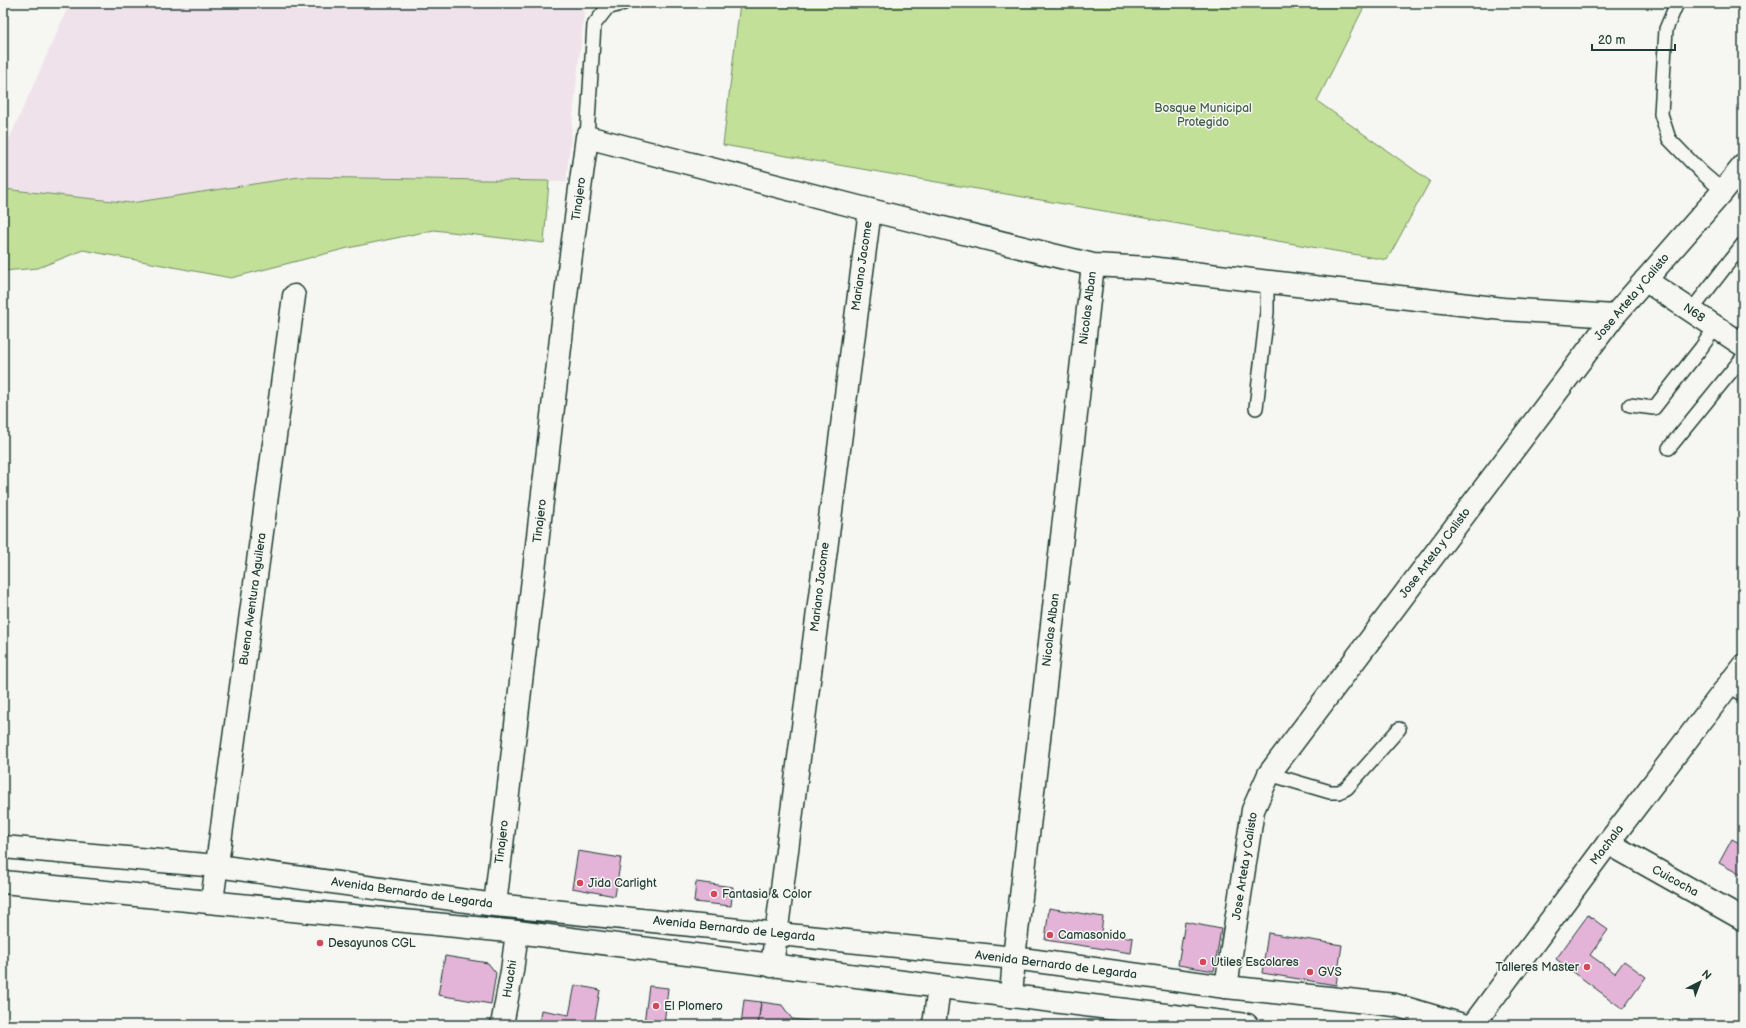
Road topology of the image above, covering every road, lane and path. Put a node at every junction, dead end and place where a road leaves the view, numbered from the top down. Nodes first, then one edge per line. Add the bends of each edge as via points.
1 (624, 3) edge
2 (1677, 3) edge
3 (587, 137) junction
4 (1742, 168) edge
5 (1723, 191) junction
6 (870, 210) junction
7 (1743, 244) edge
8 (1093, 264) junction
9 (1645, 280) junction
10 (1267, 282) junction
11 (294, 296) dead end
12 (1691, 311) junction
13 (1614, 316) junction
14 (1715, 328) junction
15 (1743, 345) edge
16 (1743, 357) edge
17 (1630, 405) dead end
18 (1256, 408) dead end
19 (1669, 448) dead end
20 (1739, 679) edge
21 (1399, 728) dead end
22 (1269, 774) junction
23 (1608, 843) junction
24 (3, 848) edge
25 (217, 866) junction
26 (3, 882) edge
27 (212, 901) junction
28 (495, 905) junction
29 (1743, 919) edge
30 (517, 932) junction
31 (775, 934) junction
32 (1014, 958) junction
33 (772, 966) junction
34 (939, 987) junction
35 (1226, 988) junction
36 (1011, 996) junction
37 (1187, 1021) edge
38 (502, 1025) edge
39 (934, 1025) edge
40 (1247, 1025) edge
41 (1463, 1025) edge
42 (1473, 1025) edge

1 - 3 lane via 607,8 594,25
2 - 5 lane via 1666,29 1661,114 1669,140
3 - 6 street
3 - 28 street, Tinajero via 569,270
4 - 5 street, Jose Arteta y Calisto
5 - 9 street, Jose Arteta y Calisto
6 - 8 street
6 - 31 street, Mariano Jacome
7 - 12 lane
8 - 10 street
8 - 32 street, Nicolas Alban
9 - 12 street, N68
9 - 13 street, Jose Arteta y Calisto
10 - 13 street via 1503,309
10 - 18 lane via 1267,312
11 - 25 street, Buena Aventura Aguilera
12 - 14 street, N68
13 - 22 street, Jose Arteta y Calisto
14 - 15 street, N68
14 - 17 lane via 1654,408
16 - 19 lane
20 - 23 street, Machala
21 - 22 lane via 1347,788 1339,792 1330,792
22 - 35 street, Jose Arteta y Calisto via 1252,810
23 - 29 street, Cuicocha
23 - 42 street, Machala
24 - 25 street, Avenida Bernardo de Legarda
25 - 27 street, Buena Aventura Aguilera
25 - 28 street, Avenida Bernardo de Legarda
26 - 27 street
27 - 30 street
28 - 31 street, Avenida Bernardo de Legarda
30 - 33 street
30 - 38 street, Huachi
31 - 32 street, Avenida Bernardo de Legarda
31 - 33 street, Mariano Jacome
32 - 35 street, Avenida Bernardo de Legarda
32 - 36 street, Nicolas Alban
33 - 34 street
34 - 36 street
34 - 39 street
35 - 41 street, Avenida Bernardo de Legarda via 1395,1006
36 - 37 street
37 - 40 street

